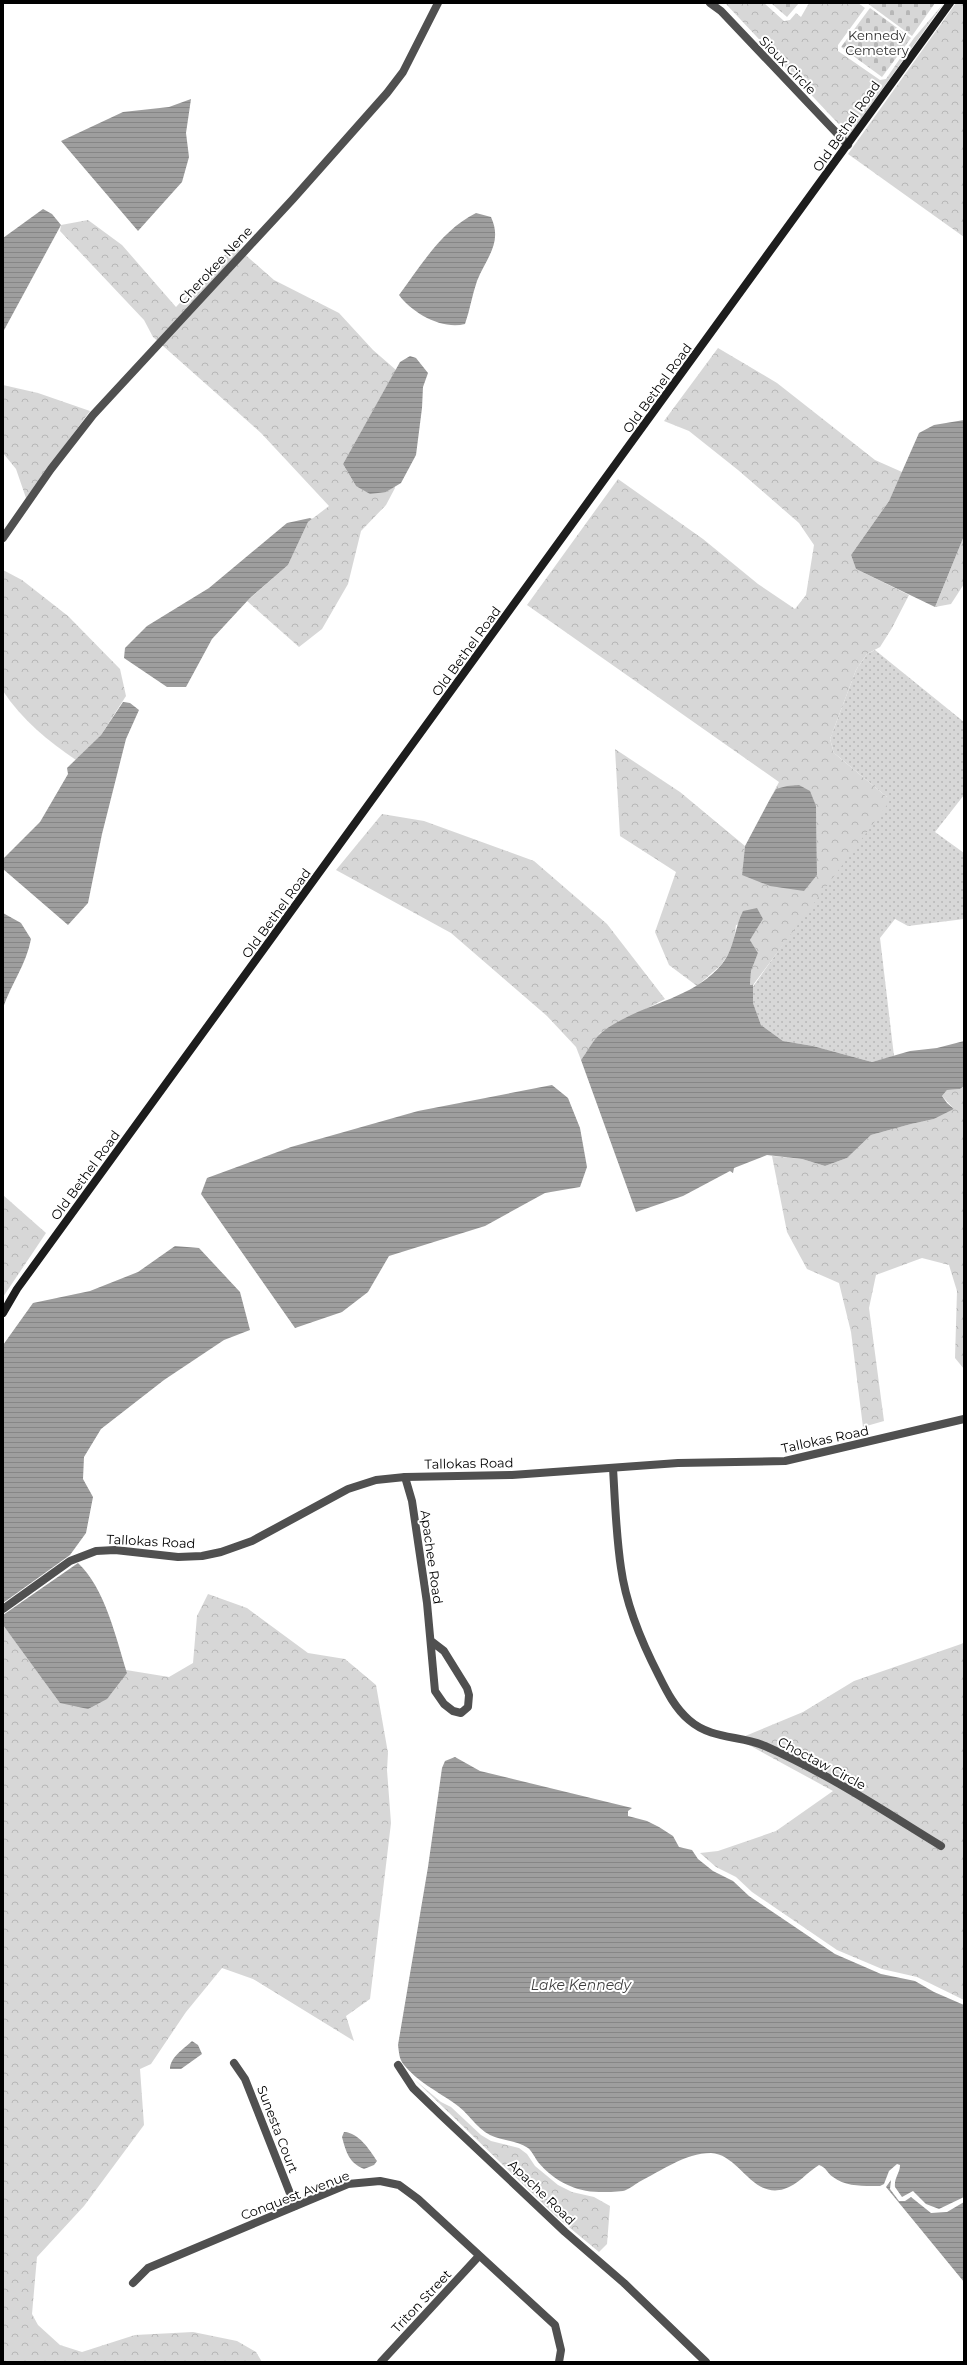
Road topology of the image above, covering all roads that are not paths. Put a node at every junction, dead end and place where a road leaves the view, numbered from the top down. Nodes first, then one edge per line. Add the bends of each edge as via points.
1 (438, 3) edge
2 (710, 3) edge
3 (950, 3) edge
4 (848, 144) junction
5 (3, 538) edge
6 (3, 1313) edge
7 (964, 1419) edge
8 (613, 1468) junction
9 (405, 1477) junction
10 (3, 1609) edge
11 (431, 1641) junction
12 (941, 1846) dead end
13 (234, 2063) dead end
14 (398, 2066) dead end
15 (295, 2206) junction
16 (478, 2257) junction
17 (133, 2283) dead end
18 (381, 2362) edge
19 (559, 2362) edge
20 (706, 2362) edge

1 - 5 street, Cherokee Nene via 406,65 387,93 293,199 93,415 51,469
2 - 4 street, Sioux Circle via 721,11
3 - 4 street, Old Bethel Road
4 - 6 street, Old Bethel Road via 22,1283
7 - 8 street, Tallokas Road via 785,1461 678,1463
8 - 9 street, Tallokas Road via 512,1475
8 - 12 street, Choctaw Circle via 621,1568 625,1587 638,1631 654,1666 681,1711 700,1729 717,1736 763,1745 820,1772
9 - 10 street, Tallokas Road via 376,1480 356,1486 252,1541 211,1554 178,1556 115,1550 96,1551 70,1561
9 - 11 street, Apachee Road via 412,1501
11 - 11 street, Apachee Road via 444,1651 469,1695 468,1707 461,1714 444,1704 435,1691
13 - 15 street, Sunesta Court via 245,2079
14 - 20 street, Apache Road via 413,2088 441,2115
15 - 16 street, Conquest Avenue via 348,2184 380,2181 399,2185 418,2199
15 - 17 street, Conquest Avenue via 148,2268
16 - 18 street, Triton Street
16 - 19 street, Conquest Avenue via 555,2325 561,2350

